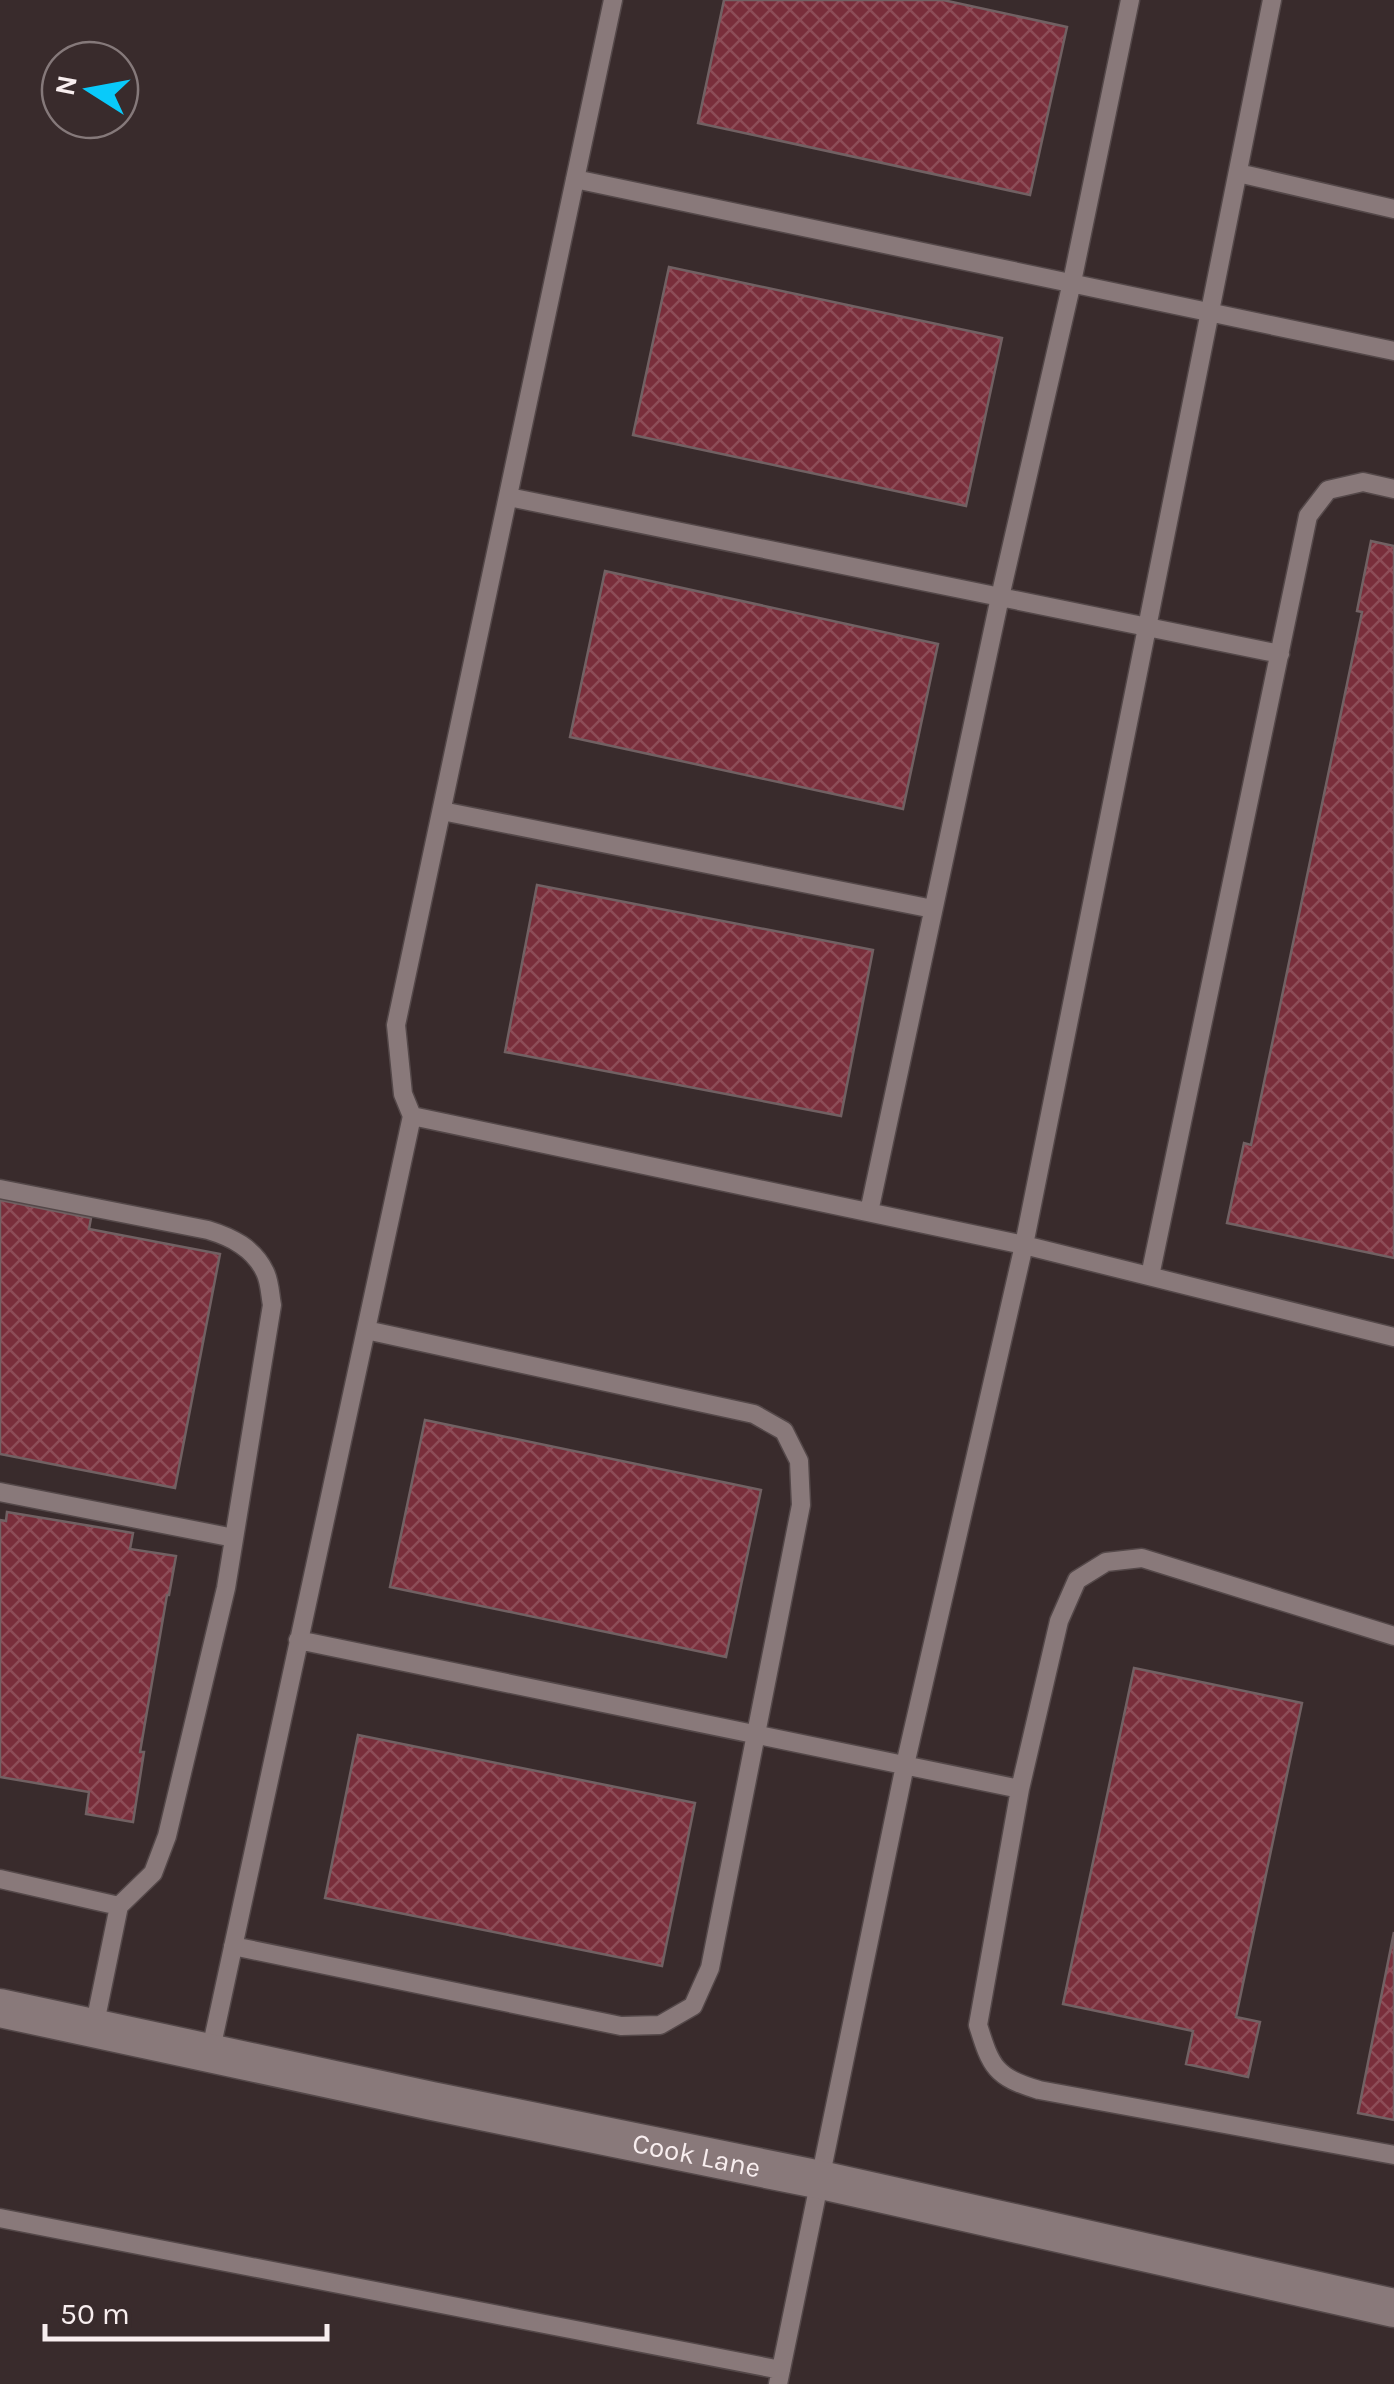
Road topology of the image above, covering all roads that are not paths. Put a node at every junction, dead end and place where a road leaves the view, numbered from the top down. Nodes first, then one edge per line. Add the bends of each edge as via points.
1 (614, 0) edge
2 (1130, 0) edge
3 (1272, 0) edge
4 (1238, 173) junction
5 (576, 178) junction
6 (1394, 209) edge
7 (1072, 282) junction
8 (1210, 311) junction
9 (1394, 351) edge
10 (1394, 489) edge
11 (508, 497) junction
12 (1000, 597) junction
13 (1147, 627) junction
14 (1280, 654) junction
15 (442, 811) junction
16 (934, 909) junction
17 (412, 1116) junction
18 (0, 1189) edge
19 (869, 1212) junction
20 (1024, 1245) junction
21 (1150, 1276) junction
22 (366, 1330) junction
23 (1394, 1337) edge
24 (0, 1492) edge
25 (234, 1538) junction
26 (1394, 1636) edge
27 (298, 1640) junction
28 (756, 1736) junction
29 (905, 1766) junction
30 (1020, 1789) junction
31 (0, 1879) edge
32 (119, 1906) junction
33 (232, 1946) junction
34 (0, 2008) edge
35 (94, 2028) junction
36 (210, 2054) junction
37 (1394, 2155) edge
38 (821, 2180) junction
39 (0, 2218) edge
40 (1394, 2308) edge
41 (780, 2377) edge

1 - 5 lane
2 - 7 lane
3 - 4 lane
4 - 6 lane
4 - 8 lane
5 - 7 lane
5 - 11 lane
7 - 8 lane
7 - 12 lane
8 - 9 lane
8 - 13 lane
10 - 14 lane via 1363,482 1328,490 1308,516
11 - 12 lane
11 - 15 lane
12 - 13 lane
12 - 16 lane
13 - 14 lane
13 - 20 lane
14 - 21 lane
15 - 16 lane
15 - 17 lane via 396,1025 403,1094
16 - 19 lane
17 - 19 lane
17 - 22 lane
18 - 25 lane via 208,1230 253,1254 266,1274 272,1305
19 - 20 lane
20 - 21 lane
20 - 29 lane
21 - 23 lane
22 - 27 lane
22 - 28 lane via 754,1414 784,1431 799,1461 801,1506
24 - 25 lane
25 - 32 lane via 167,1836 153,1874
26 - 30 lane via 1142,1558 1106,1562 1077,1580 1058,1621
27 - 28 lane
27 - 33 lane
28 - 29 lane
28 - 33 lane via 710,1968 693,2006 660,2025 621,2026
29 - 30 lane
29 - 38 lane
30 - 37 lane via 978,2025 989,2059 1011,2082
31 - 32 lane
32 - 35 lane
33 - 36 lane
34 - 35 street, Cook Lane
35 - 36 street, Cook Lane
36 - 38 street, Cook Lane
38 - 40 street, Cook Lane
38 - 41 lane
39 - 41 lane

